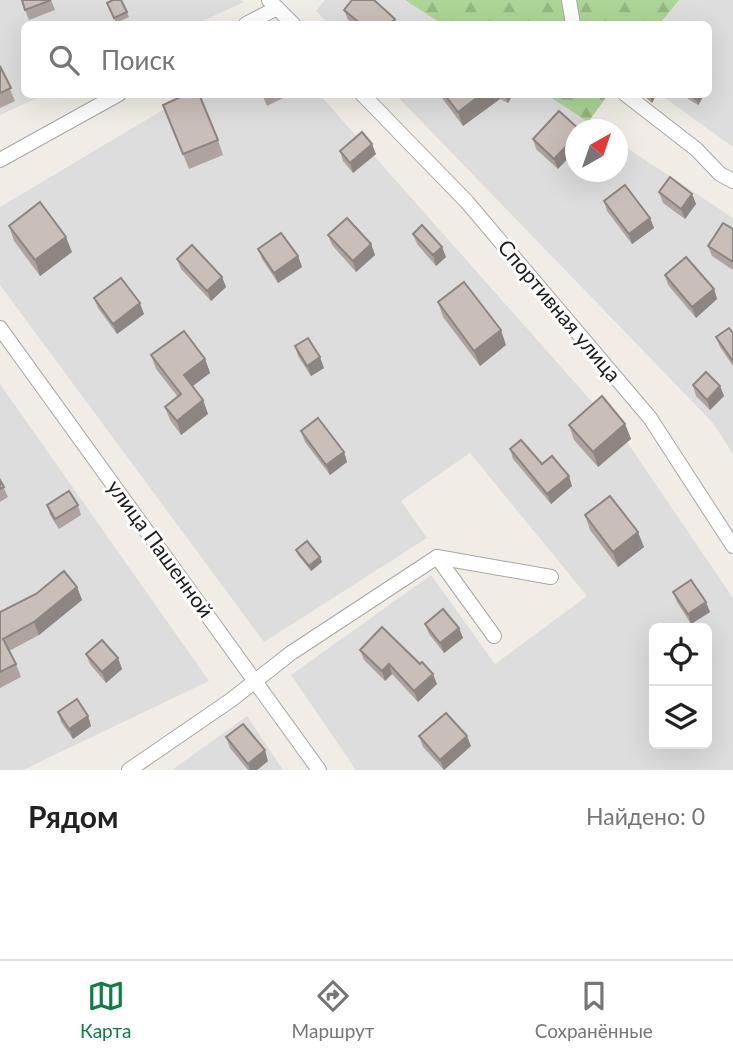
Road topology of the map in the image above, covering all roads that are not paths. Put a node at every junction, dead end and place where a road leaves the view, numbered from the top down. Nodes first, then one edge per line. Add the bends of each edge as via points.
1 (569, 0) edge
2 (273, 4) edge
3 (250, 21) edge
4 (290, 21) edge
5 (572, 21) edge
6 (112, 98) edge
7 (366, 98) edge
8 (630, 98) edge
9 (0, 160) edge
10 (733, 181) edge
11 (0, 328) edge
12 (733, 546) edge
13 (437, 557) junction
14 (551, 577) dead end
15 (494, 635) dead end
16 (256, 681) junction
17 (129, 770) edge
18 (319, 770) edge

1 - 5 street
2 - 3 street
2 - 4 street
6 - 9 street
7 - 12 street, Спортивная улица via 467,202 650,418
8 - 10 street
11 - 16 street, улица Пашенной
13 - 14 street
13 - 15 street
13 - 16 street
16 - 17 street
16 - 18 street, улица Пашенной

